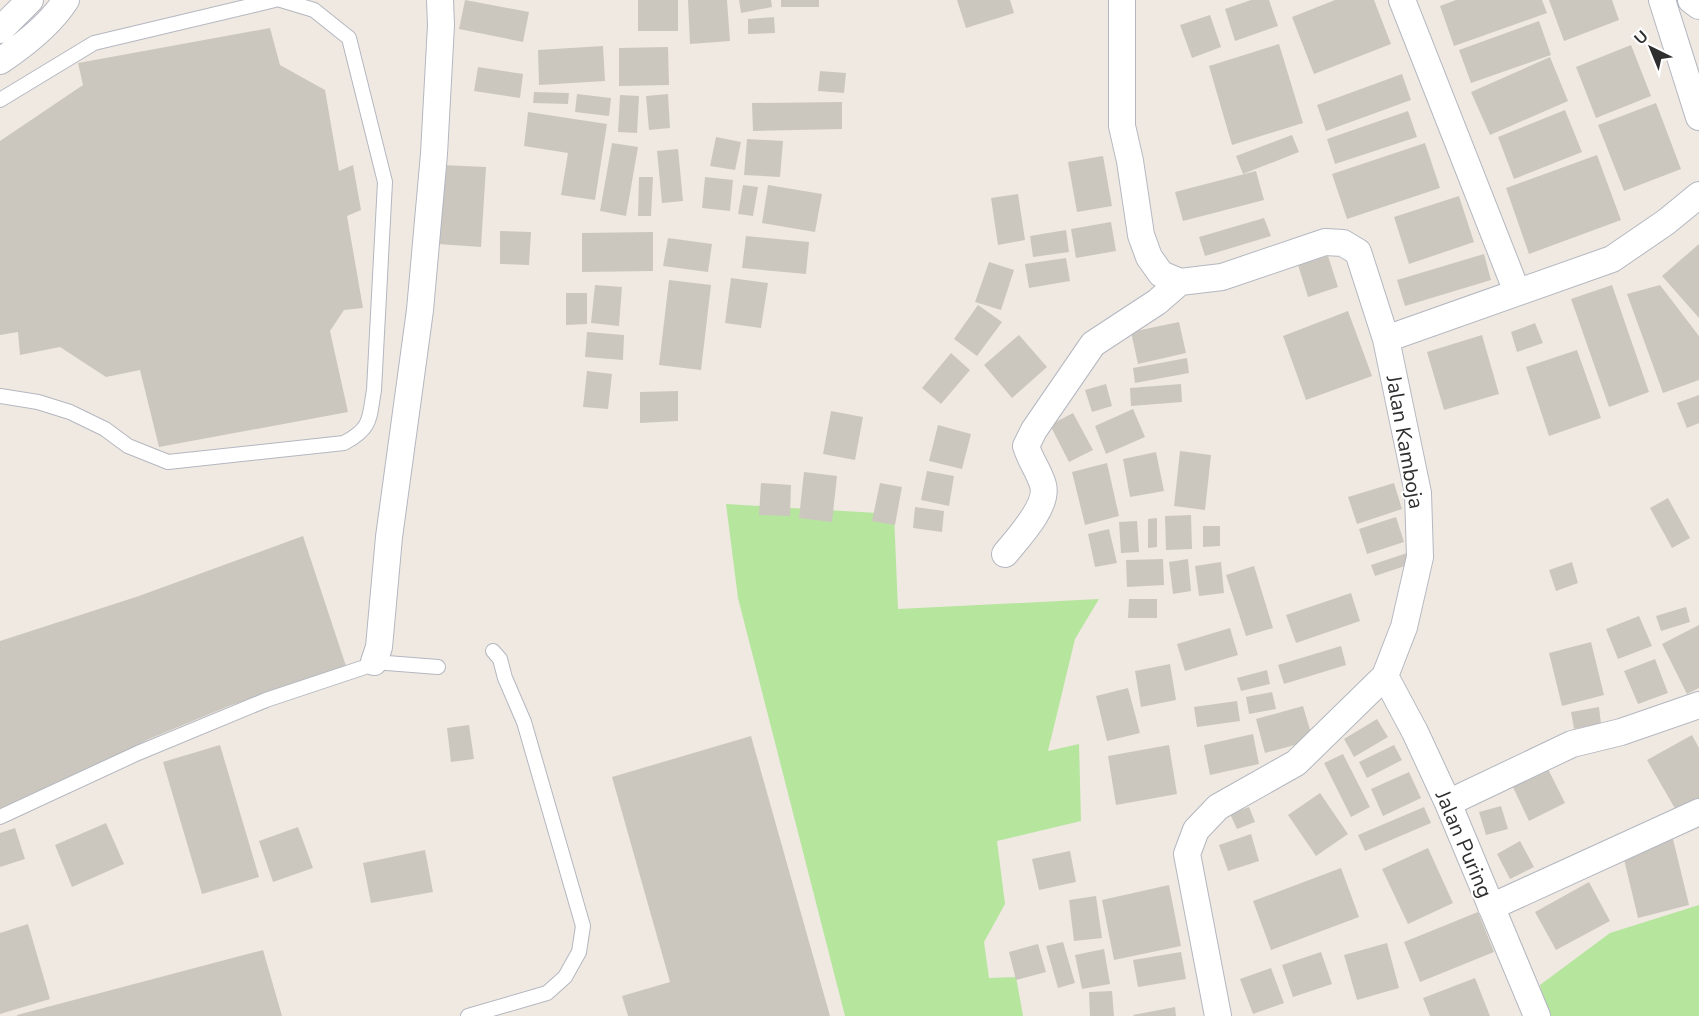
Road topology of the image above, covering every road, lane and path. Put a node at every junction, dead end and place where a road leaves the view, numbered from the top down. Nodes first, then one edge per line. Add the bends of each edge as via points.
1 (30, 0) edge
2 (66, 0) edge
3 (275, 0) edge
4 (281, 0) edge
5 (440, 0) edge
6 (1122, 0) edge
7 (1402, 0) edge
8 (1662, 0) edge
9 (1691, 0) edge
10 (1699, 6) edge
11 (0, 30) edge
12 (0, 62) edge
13 (0, 100) edge
14 (1699, 117) edge
15 (1699, 195) edge
16 (1180, 282) junction
17 (1516, 292) junction
18 (1386, 339) junction
19 (0, 396) edge
20 (1005, 554) dead end
21 (493, 651) dead end
22 (374, 662) junction
23 (438, 667) dead end
24 (1384, 676) junction
25 (1699, 705) edge
26 (1448, 803) junction
27 (1699, 812) edge
28 (0, 817) edge
29 (1491, 907) junction
30 (468, 1016) edge
31 (1218, 1016) edge
32 (1537, 1016) edge

1 - 11 street
2 - 12 street via 33,37
3 - 13 lane via 94,43
4 - 19 lane via 315,10 349,38 385,182 374,390 369,421 361,434 344,443 168,462 128,446 105,429 70,412
5 - 22 street via 434,154 420,310 389,537 379,647
6 - 16 street via 1122,126 1141,235 1161,274
7 - 17 street
8 - 14 street
9 - 10 street
15 - 17 street via 1612,259
16 - 18 street, Jalan Kamboja via 1222,277 1325,242 1343,243 1358,252
16 - 20 street via 1093,344 1034,430 1026,446 1044,493 1032,522
17 - 18 street
18 - 24 street, Jalan Kamboja via 1419,493 1420,557 1404,627
21 - 30 lane via 500,659 524,722 583,926 579,951 565,977 547,993
22 - 23 lane
22 - 28 lane via 266,700 138,753
24 - 26 street, Jalan Puring
24 - 31 street, Jalan Kamboja via 1296,763 1218,807 1196,831 1187,854
25 - 26 street via 1572,744
26 - 29 street, Jalan Puring
27 - 29 street
29 - 32 street, Jalan Puring

